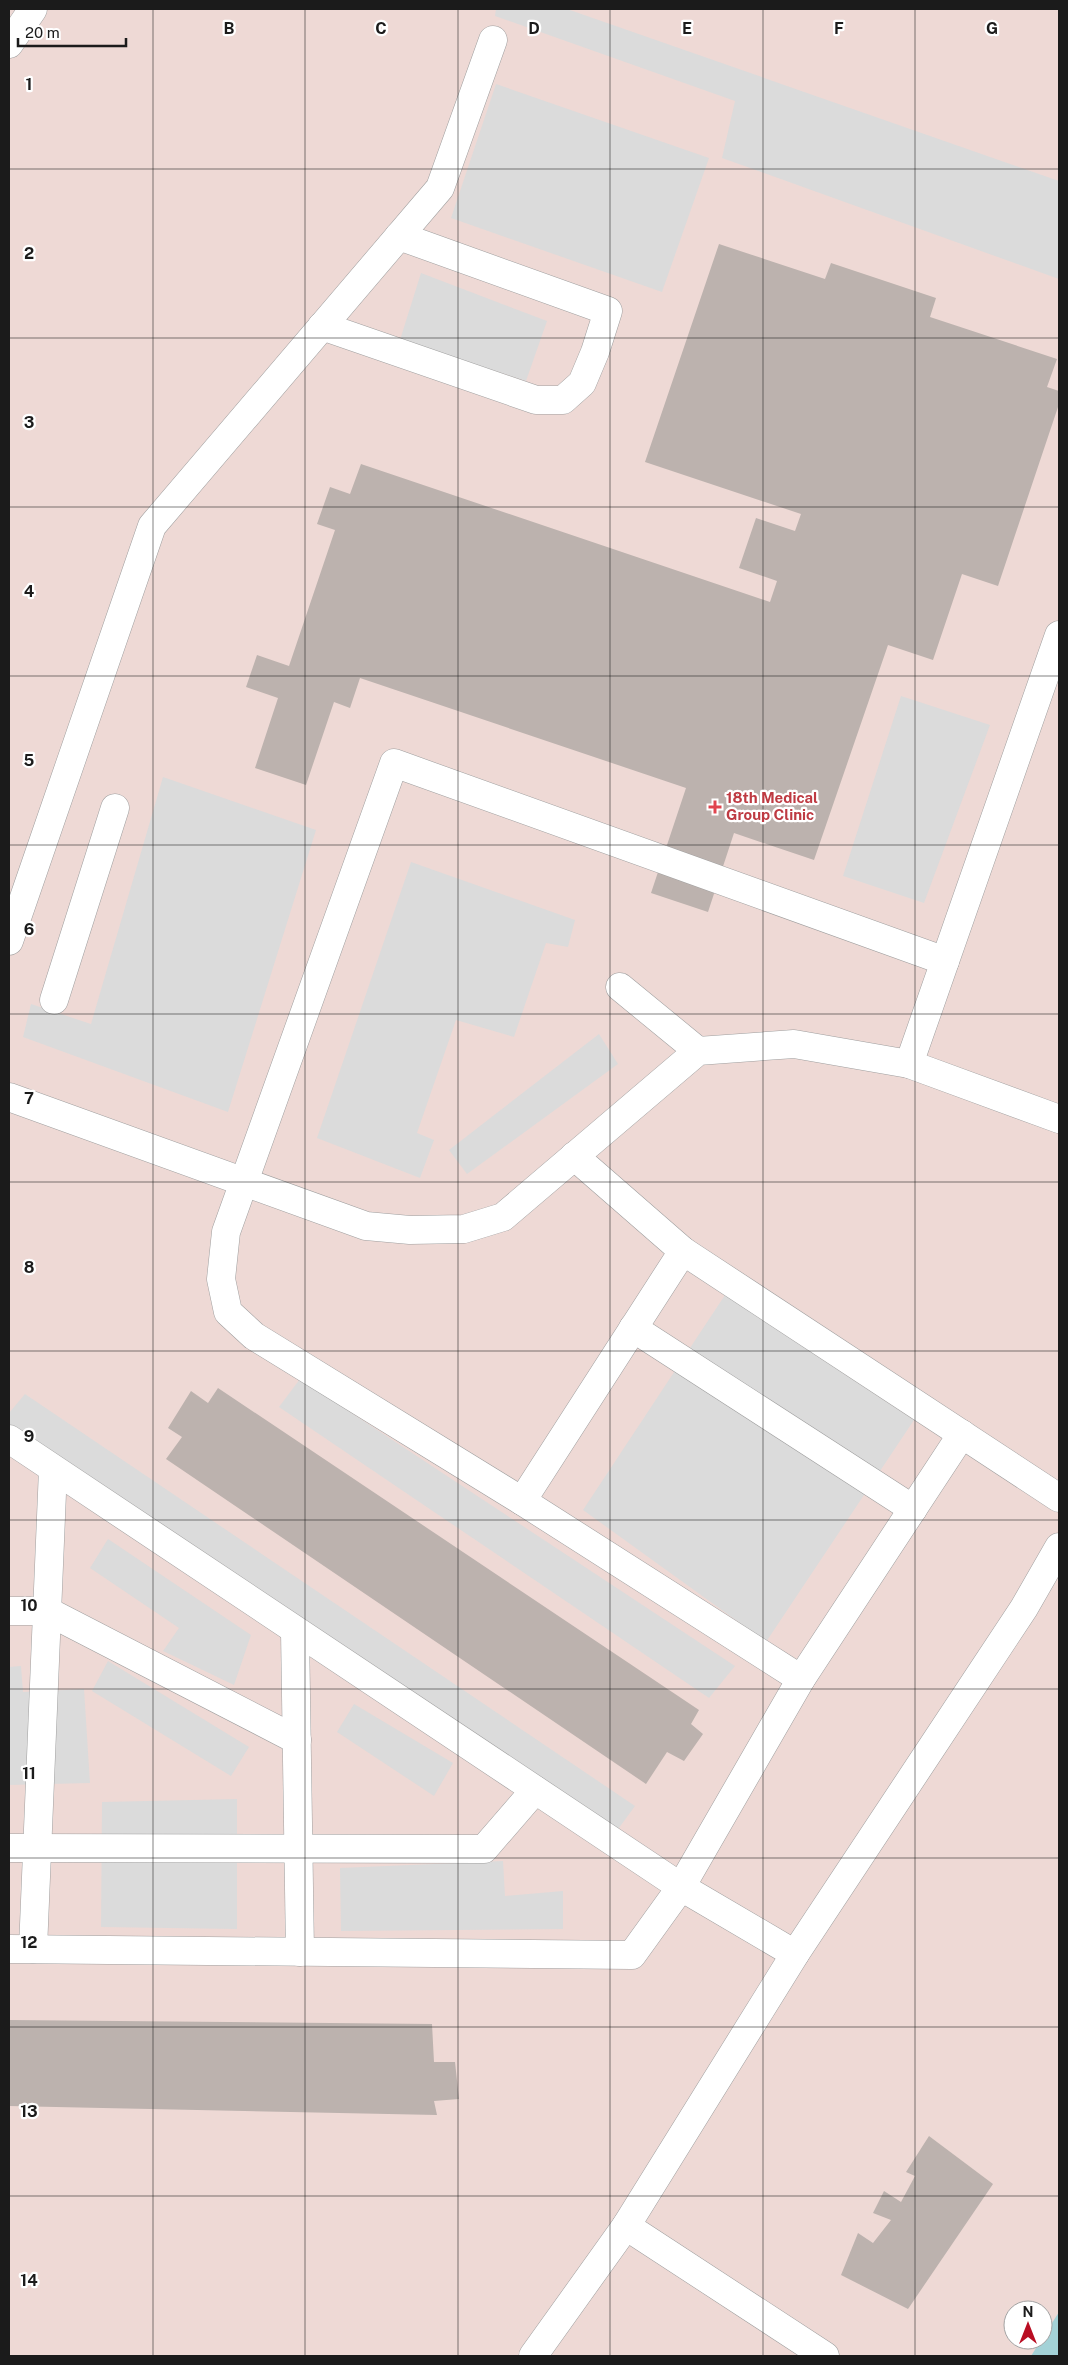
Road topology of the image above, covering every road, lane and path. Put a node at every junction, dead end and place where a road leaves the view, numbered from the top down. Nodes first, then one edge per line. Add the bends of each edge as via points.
1 (33, 9) edge
2 (493, 40) dead end
3 (9, 44) edge
4 (399, 236) junction
5 (322, 326) junction
6 (1059, 635) edge
7 (115, 808) dead end
8 (9, 941) edge
9 (945, 961) junction
10 (620, 987) dead end
11 (54, 1000) dead end
12 (698, 1051) junction
13 (909, 1064) junction
14 (9, 1097) edge
15 (1059, 1119) edge
16 (574, 1156) junction
17 (244, 1182) junction
18 (683, 1251) junction
19 (633, 1328) junction
20 (962, 1434) junction
21 (9, 1439) edge
22 (53, 1469) junction
23 (1059, 1498) edge
24 (522, 1501) junction
25 (913, 1509) junction
26 (1059, 1547) edge
27 (9, 1610) edge
28 (47, 1611) junction
29 (296, 1631) junction
30 (801, 1679) junction
31 (297, 1740) junction
32 (535, 1790) junction
33 (9, 1848) edge
34 (38, 1849) junction
35 (299, 1849) junction
36 (681, 1887) junction
37 (21, 1949) edge
38 (300, 1952) junction
39 (795, 1954) junction
40 (626, 2226) junction
41 (533, 2356) edge
42 (825, 2356) edge

1 - 3 street
2 - 4 street via 440,188
4 - 5 street
4 - 5 street via 608,311 582,384 564,400 536,400
5 - 8 street via 152,526
6 - 9 street
7 - 11 street
9 - 13 street
9 - 17 street via 394,763
10 - 12 street
12 - 13 street via 794,1044
12 - 16 street
13 - 15 street
14 - 17 street
16 - 17 street via 503,1217 464,1229 410,1230 366,1226
16 - 18 street
17 - 24 street via 226,1232 221,1279 228,1312 254,1336
18 - 19 street
18 - 20 street
19 - 24 street
19 - 25 street
20 - 23 street
20 - 25 street
21 - 22 street
22 - 28 street
22 - 29 street
24 - 30 street
25 - 30 street
26 - 39 street via 1024,1608
27 - 28 street
28 - 31 street
28 - 34 street
29 - 31 street
29 - 32 street
30 - 36 street
31 - 35 street
32 - 35 street via 484,1849
32 - 36 street
33 - 34 street
34 - 35 street
34 - 37 street
35 - 38 street
36 - 38 street via 632,1956
36 - 39 street
37 - 38 street
39 - 40 street
40 - 41 street
40 - 42 street

